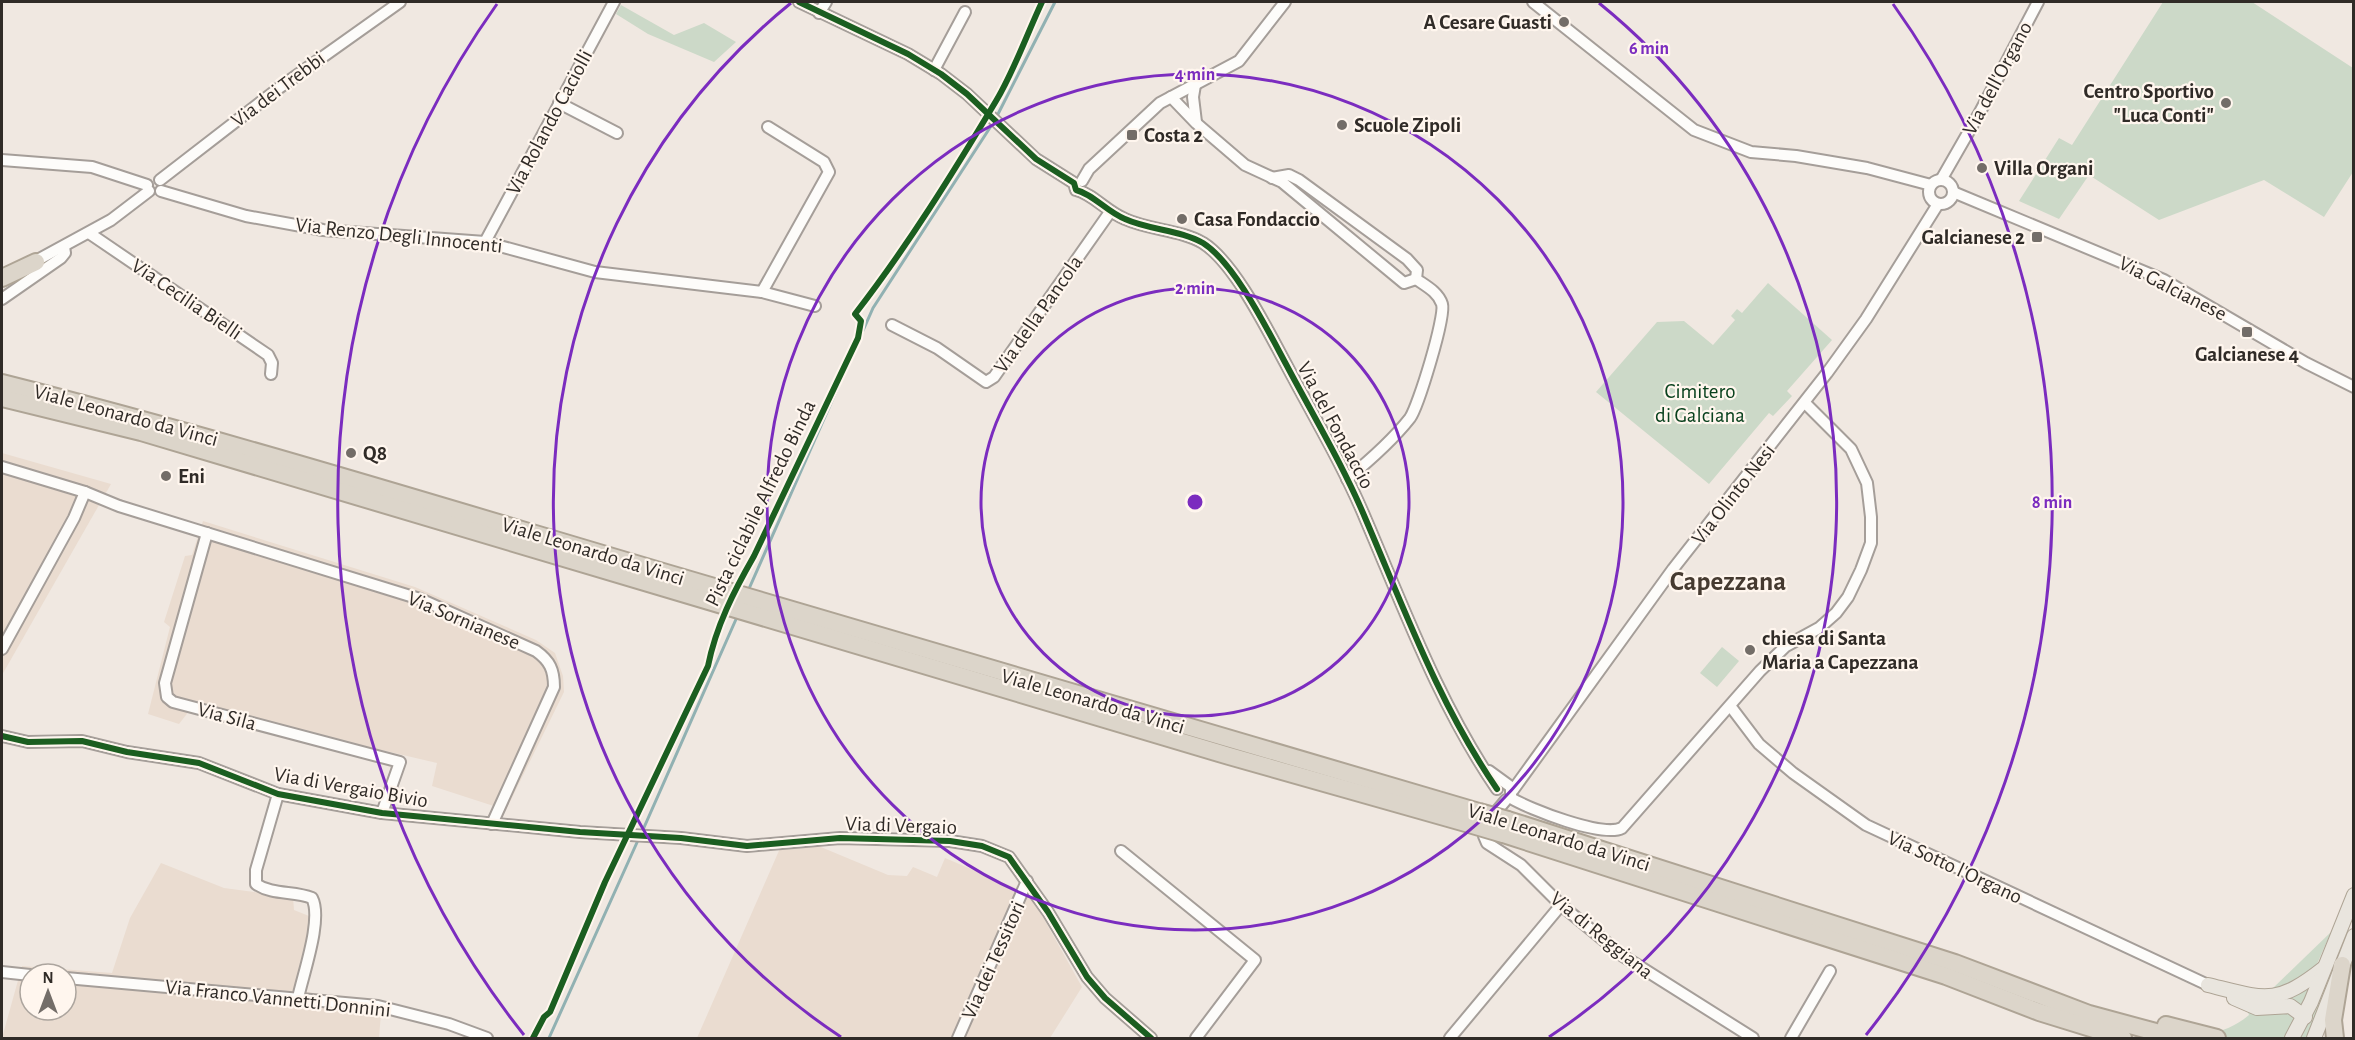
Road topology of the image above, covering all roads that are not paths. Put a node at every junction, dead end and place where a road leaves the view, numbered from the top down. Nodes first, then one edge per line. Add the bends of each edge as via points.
1 (400, 2) edge
2 (614, 2) edge
3 (800, 2) edge
4 (826, 2) edge
5 (1285, 2) edge
6 (1533, 2) edge
7 (2038, 2) edge
8 (965, 12) dead end
9 (819, 13) junction
10 (934, 70) junction
11 (1195, 85) junction
12 (1171, 97) junction
13 (559, 103) junction
14 (1196, 123) junction
15 (768, 127) dead end
16 (617, 133) dead end
17 (2, 160) edge
18 (1272, 178) junction
19 (1299, 180) junction
20 (160, 185) junction
21 (1080, 185) junction
22 (148, 188) junction
23 (1289, 188) junction
24 (1945, 188) junction
25 (1935, 203) junction
26 (1110, 212) junction
27 (89, 233) junction
28 (485, 242) junction
29 (64, 247) junction
30 (36, 262) junction
31 (2, 271) edge
32 (2, 278) edge
33 (1416, 279) junction
34 (762, 292) junction
35 (2, 299) edge
36 (815, 306) dead end
37 (892, 325) dead end
38 (2, 374) edge
39 (271, 374) dead end
40 (2, 383) edge
41 (2354, 387) edge
42 (2, 398) edge
43 (1805, 403) junction
44 (101, 408) junction
45 (2, 467) edge
46 (1347, 479) junction
47 (85, 492) junction
48 (207, 533) junction
49 (2, 649) edge
50 (1731, 707) junction
51 (2, 736) edge
52 (1505, 792) junction
53 (278, 794) junction
54 (382, 813) junction
55 (1474, 818) junction
56 (1502, 822) junction
57 (492, 824) junction
58 (630, 835) joint
59 (1121, 850) dead end
60 (1027, 881) junction
61 (2354, 895) edge
62 (1561, 904) junction
63 (2354, 936) edge
64 (1955, 963) junction
65 (2334, 966) junction
66 (1830, 971) dead end
67 (2, 972) edge
68 (18, 974) edge
69 (78, 979) edge
70 (2208, 985) junction
71 (298, 998) junction
72 (2039, 1012) junction
73 (2305, 1017) junction
74 (487, 1038) edge
75 (958, 1038) edge
76 (1151, 1038) edge
77 (1196, 1038) edge
78 (1450, 1038) edge
79 (1753, 1038) edge
80 (1791, 1038) edge
81 (2089, 1038) edge
82 (2123, 1038) edge
83 (2178, 1038) edge
84 (2217, 1038) edge
85 (2292, 1038) edge
86 (2314, 1038) edge
87 (2335, 1038) edge

1 - 20 street, Via dei Trebbi via 279,88
2 - 13 street, Via Rolando Caciolli
3 - 9 street, Via del Fondaccio
4 - 9 street
5 - 11 street via 1239,61
6 - 24 street, Via Galcianese via 1694,130 1715,140 1751,152 1867,168
7 - 24 street, Via dell'Organo via 1956,155
8 - 10 street
9 - 10 street, Via del Fondaccio
10 - 21 street, Via del Fondaccio via 960,88 1036,159
11 - 12 street
11 - 14 street
12 - 14 street
12 - 21 street via 1089,169
13 - 16 street
13 - 28 street, Via Rolando Caciolli
14 - 18 street via 1245,165
15 - 34 street via 824,162 830,172
17 - 22 street via 92,167
18 - 19 street via 1289,176
18 - 23 street
19 - 23 street via 1290,183
19 - 33 street via 1407,259 1417,270
20 - 22 street, Via dei Trebbi via 151,179
20 - 28 street, Via Renzo Degli Innocenti via 246,216 323,230
21 - 26 street, Via del Fondaccio
22 - 27 street
23 - 33 street via 1394,276 1404,283
24 - 25 street
24 - 25 street via 1929,196
24 - 41 street, Via Galcianese via 2164,280
25 - 43 street, Via Olinto Nesi via 1866,319
26 - 37 street, Via della Pancola via 994,377 986,382 937,348
26 - 46 street, Via del Fondaccio via 1145,227 1193,239 1214,254 1261,317
27 - 29 street
27 - 39 street, Via Cecilia Bielli via 268,355
28 - 34 street, Via Renzo Degli Innocenti via 595,272
29 - 30 street
29 - 35 street via 61,258
30 - 31 street
30 - 32 highway
33 - 46 street via 1438,297 1444,315 1418,400 1412,416 1399,431
34 - 36 street, Via Renzo Degli Innocenti
38 - 44 highway via 62,390
40 - 44 highway, Viale Leonardo da Vinci
42 - 55 highway, Viale Leonardo da Vinci via 164,439 1229,756
43 - 50 street via 1851,449 1867,483 1871,543 1848,597 1836,613 1819,628 1786,646
43 - 52 street, Via Olinto Nesi via 1673,569
44 - 55 highway, Viale Leonardo da Vinci via 225,441
45 - 47 street, Via Sornianese
46 - 52 street, Via del Fondaccio via 1424,658 1483,767
47 - 48 street, Via Sornianese
47 - 49 street
48 - 54 street, Via Sila via 165,683 167,697 173,702 400,762
48 - 57 street, Via Sornianese via 420,599 546,658 554,672 554,687
50 - 52 street, Via del Fondaccio via 1616,831 1602,831 1544,812
50 - 70 street, Via Sotto l'Organo via 1759,744 1866,825
51 - 53 street, Via di Vergaio Bivio via 28,742 82,741 199,763
52 - 56 street, Via di Reggiana
53 - 54 street, Via di Vergaio Bivio
53 - 71 street via 256,870 256,884 264,890 304,894 315,903
54 - 57 street, Via di Vergaio Bivio
55 - 56 highway, Viale Leonardo da Vinci, bridge
56 - 62 street, Via di Reggiana via 1485,833 1487,843 1521,865
56 - 64 highway, Viale Leonardo da Vinci
56 - 72 highway, Viale Leonardo da Vinci
57 - 58 street, Via di Vergaio Bivio
58 - 60 street, Via di Vergaio via 747,846 840,838 950,841 982,846 1009,857
59 - 77 street via 1255,960
60 - 75 street, Via dei Tessitori
60 - 76 street, Via di Vergaio via 1087,977
61 - 65 main road
62 - 78 street
62 - 79 street, Via di Reggiana via 1640,968
63 - 65 main road
64 - 83 highway, Viale Leonardo da Vinci via 2066,1006
64 - 84 highway via 2122,1014
65 - 70 main road via 2277,996 2246,995
65 - 73 main road
65 - 86 main road
65 - 87 highway
66 - 80 street
67 - 68 street
69 - 71 street, Via Franco Vannetti Donnini
70 - 73 main road via 2257,1008 2290,1005
71 - 74 street, Via Franco Vannetti Donnini via 407,1012
72 - 81 highway
72 - 82 highway, Viale Leonardo da Vinci
73 - 85 main road

